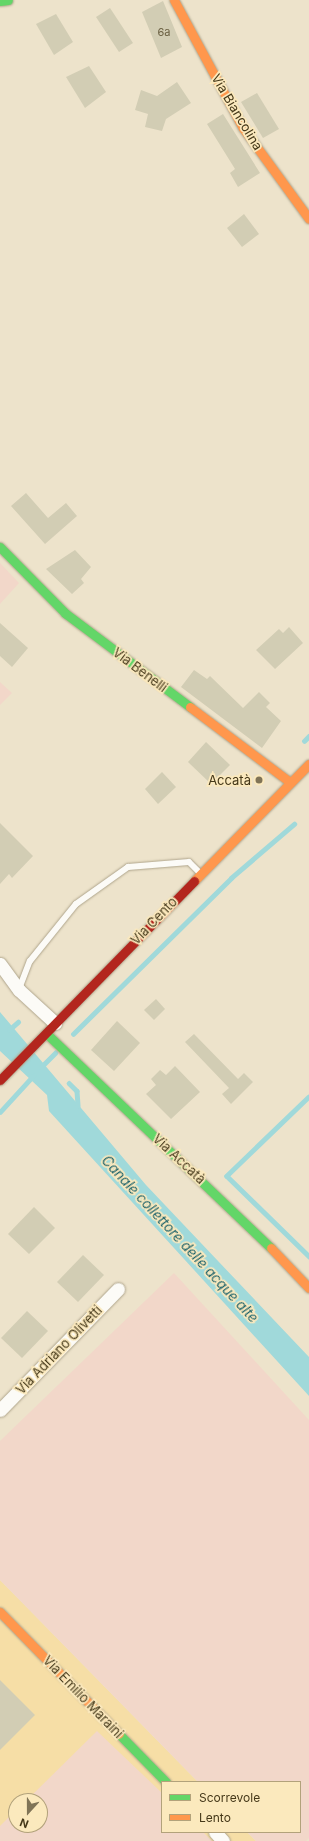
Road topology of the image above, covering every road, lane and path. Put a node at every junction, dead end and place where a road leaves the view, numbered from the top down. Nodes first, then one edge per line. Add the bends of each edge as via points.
1 (8, 0) edge
2 (174, 0) edge
3 (0, 1) edge
4 (309, 219) edge
5 (0, 547) edge
6 (309, 764) edge
7 (290, 782) junction
8 (200, 873) junction
9 (0, 964) edge
10 (19, 990) junction
11 (55, 1023) junction
12 (46, 1033) junction
13 (3, 1077) edge
14 (309, 1288) edge
15 (118, 1289) dead end
16 (0, 1410) edge
17 (0, 1612) edge
18 (165, 1781) edge
19 (215, 1833) edge
20 (223, 1841) edge

1 - 3 street
2 - 4 street, Via Biancolina via 243,128
5 - 7 street, Via Benelli via 65,613
6 - 7 street, Via Cento
7 - 8 street, Via Cento
8 - 10 lane via 189,862 128,866 76,904 30,962
8 - 11 street, Via Cento
9 - 10 street
10 - 11 street
11 - 12 street, Via Cento
12 - 13 street, Via Cento
12 - 14 street, Via Accatà via 255,1232
15 - 16 street, Via Adriano Olivetti
17 - 18 street, Via Emilio Maraini
19 - 20 street

